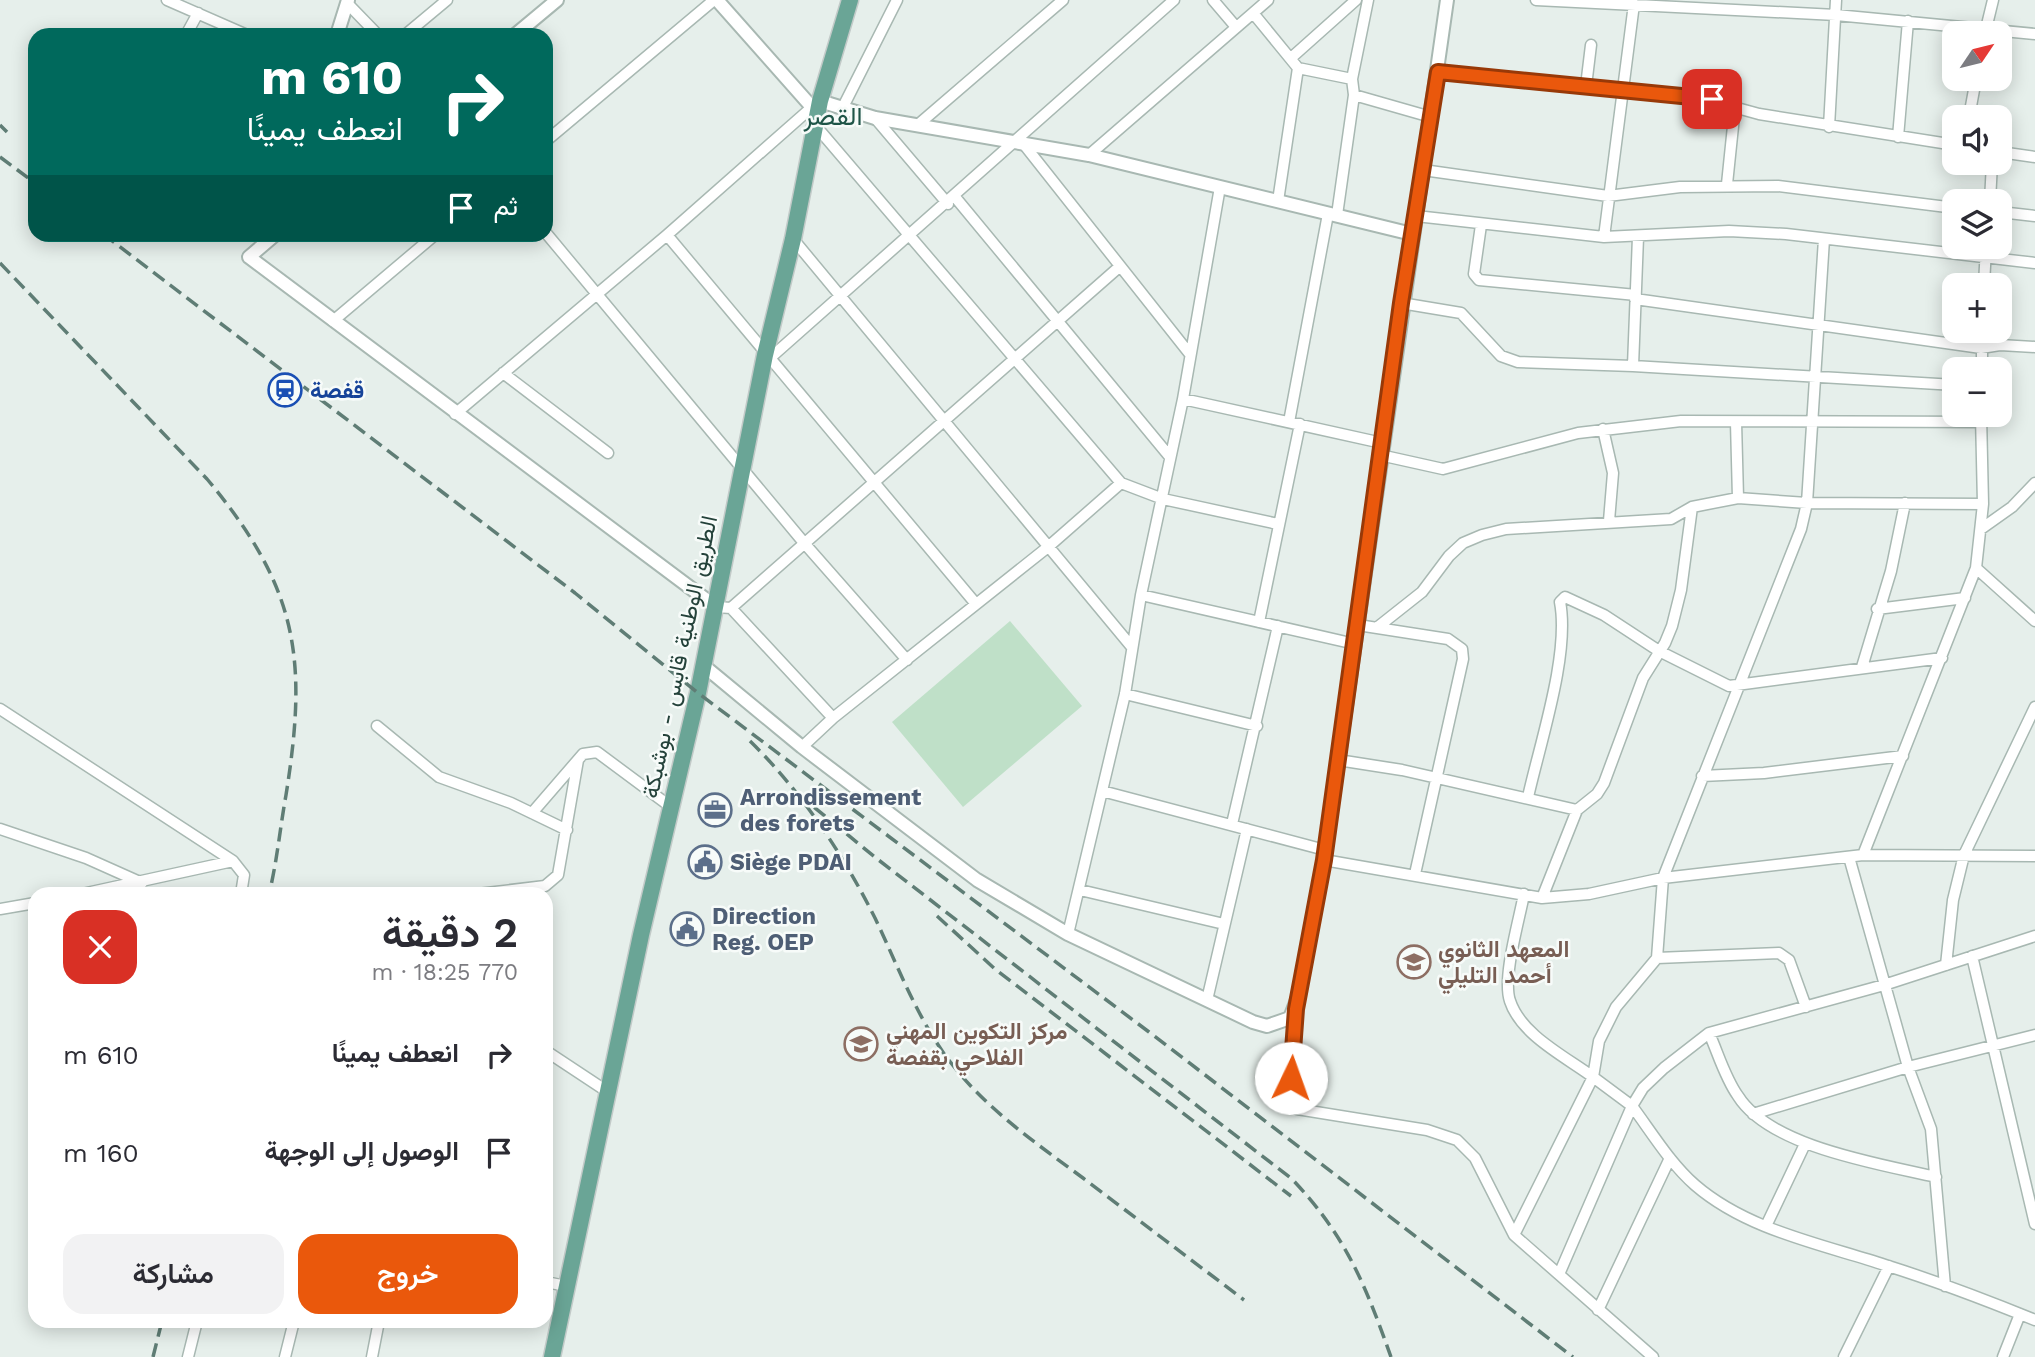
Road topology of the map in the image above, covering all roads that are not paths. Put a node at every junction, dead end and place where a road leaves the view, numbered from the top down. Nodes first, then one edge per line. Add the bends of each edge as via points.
1 (167, 0) edge
2 (447, 0) edge
3 (557, 0) edge
4 (715, 0) edge
5 (850, 0) edge
6 (897, 0) edge
7 (1063, 0) edge
8 (1174, 0) edge
9 (1213, 0) edge
10 (1268, 0) edge
11 (1356, 0) edge
12 (1368, 0) edge
13 (1447, 0) edge
14 (1536, 0) edge
15 (1836, 0) edge
16 (1993, 0) edge
17 (348, 2) edge
18 (1587, 2) edge
19 (190, 4) edge
20 (1634, 4) junction
21 (198, 13) junction
22 (1253, 13) junction
23 (1836, 15) junction
24 (1908, 21) junction
25 (1988, 21) edge
26 (1942, 25) edge
27 (1236, 27) junction
28 (190, 28) edge
29 (231, 28) edge
30 (339, 28) edge
31 (372, 28) edge
32 (413, 28) edge
33 (523, 28) edge
34 (2012, 33) edge
35 (2035, 34) edge
36 (1591, 45) dead end
37 (1291, 58) junction
38 (1298, 68) junction
39 (1438, 72) junction
40 (1352, 79) junction
41 (1586, 86) junction
42 (1622, 88) junction
43 (1354, 95) junction
44 (1735, 107) junction
45 (842, 109) junction
46 (816, 112) junction
47 (1431, 117) junction
48 (875, 118) junction
49 (920, 123) junction
50 (1829, 127) junction
51 (553, 135) edge
52 (1898, 137) junction
53 (1017, 141) junction
54 (1942, 143) edge
55 (2012, 154) edge
56 (1089, 155) junction
57 (2035, 157) edge
58 (1423, 170) junction
59 (1727, 184) junction
60 (1220, 187) junction
61 (1608, 197) junction
62 (951, 200) junction
63 (1278, 201) junction
64 (1942, 206) edge
65 (2012, 213) edge
66 (1332, 214) junction
67 (1416, 216) junction
68 (2035, 216) edge
69 (1481, 225) junction
70 (1412, 234) junction
71 (667, 235) junction
72 (912, 235) junction
73 (1604, 237) junction
74 (1638, 237) junction
75 (793, 239) junction
76 (1824, 239) junction
77 (553, 241) edge
78 (267, 242) edge
79 (427, 242) edge
80 (1942, 248) edge
81 (2012, 258) edge
82 (2035, 263) edge
83 (1118, 268) junction
84 (598, 294) junction
85 (840, 296) junction
86 (1635, 297) junction
87 (1401, 303) junction
88 (1057, 320) junction
89 (333, 321) junction
90 (1819, 327) junction
91 (1981, 343) edge
92 (2035, 347) edge
93 (1981, 348) junction
94 (1189, 353) junction
95 (767, 357) junction
96 (1981, 357) edge
97 (1015, 358) junction
98 (1633, 366) junction
99 (503, 373) junction
100 (1816, 376) junction
101 (1942, 384) edge
102 (1183, 399) junction
103 (455, 414) junction
104 (1942, 419) edge
105 (1289, 422) junction
106 (1736, 422) junction
107 (1813, 422) junction
108 (945, 423) junction
109 (1300, 424) junction
110 (1981, 427) edge
111 (1603, 429) junction
112 (1381, 449) junction
113 (608, 453) dead end
114 (1170, 457) junction
115 (743, 470) junction
116 (1121, 483) junction
117 (2035, 483) edge
118 (873, 484) junction
119 (1738, 498) junction
120 (1163, 499) junction
121 (1807, 503) junction
122 (1905, 503) junction
123 (1983, 504) junction
124 (1692, 507) junction
125 (1609, 521) junction
126 (1278, 524) junction
127 (1981, 529) junction
128 (805, 544) junction
129 (1048, 547) junction
130 (1976, 568) junction
131 (1141, 595) junction
132 (1965, 598) junction
133 (976, 604) junction
134 (724, 607) junction
135 (1877, 609) junction
136 (2035, 621) edge
137 (1259, 622) junction
138 (1358, 625) junction
139 (1278, 626) junction
140 (1379, 626) junction
141 (1355, 644) junction
142 (1131, 646) junction
143 (1659, 652) junction
144 (1942, 658) junction
145 (908, 660) junction
146 (704, 666) junction
147 (1862, 667) junction
148 (1741, 684) junction
149 (1125, 694) junction
150 (2035, 707) edge
151 (0, 709) edge
152 (833, 718) junction
153 (377, 726) dead end
154 (1257, 726) junction
155 (803, 747) junction
156 (1903, 757) junction
157 (578, 760) junction
158 (1338, 760) junction
159 (1702, 776) junction
160 (1437, 778) junction
161 (1102, 791) junction
162 (1528, 797) junction
163 (671, 807) junction
164 (1577, 810) junction
165 (532, 813) junction
166 (1232, 824) junction
167 (0, 828) edge
168 (1247, 829) junction
169 (567, 830) junction
170 (1324, 855) junction
171 (1863, 855) junction
172 (1964, 855) junction
173 (2035, 856) edge
174 (1849, 857) junction
175 (233, 861) junction
176 (1415, 874) junction
177 (1664, 878) junction
178 (142, 883) junction
179 (120, 887) edge
180 (242, 887) edge
181 (525, 887) edge
182 (1080, 890) junction
183 (1524, 894) junction
184 (1542, 898) junction
185 (28, 904) edge
186 (0, 909) edge
187 (1224, 924) junction
188 (1068, 934) junction
189 (2035, 936) edge
190 (1972, 956) junction
191 (1657, 958) junction
192 (1946, 965) junction
193 (1884, 985) junction
194 (1207, 1000) junction
195 (1806, 1007) junction
196 (1296, 1009) junction
197 (1709, 1033) junction
198 (2035, 1035) edge
199 (1995, 1045) junction
200 (553, 1056) edge
201 (1908, 1067) junction
202 (1593, 1077) junction
203 (608, 1092) junction
204 (1632, 1106) junction
205 (1753, 1114) junction
206 (1805, 1144) junction
207 (1670, 1158) junction
208 (1936, 1177) junction
209 (2035, 1224) edge
210 (1766, 1226) junction
211 (1514, 1235) junction
212 (1889, 1266) junction
213 (1560, 1272) junction
214 (553, 1283) edge
215 (566, 1286) junction
216 (1945, 1286) junction
217 (1598, 1310) junction
218 (2020, 1314) junction
219 (2035, 1320) edge
220 (557, 1324) junction
221 (195, 1328) edge
222 (292, 1328) edge
223 (378, 1328) edge
224 (188, 1357) edge
225 (285, 1357) edge
226 (372, 1357) edge
227 (542, 1357) edge
228 (552, 1357) edge
229 (1653, 1357) edge
230 (1844, 1357) edge
231 (2003, 1357) edge

1 - 19 street
2 - 32 street
3 - 33 street
4 - 46 street
4 - 51 street
5 - 46 main road, الطريق الوطنية قابس - بوشبكة
6 - 45 street
7 - 49 street
8 - 53 street
9 - 27 street
10 - 22 street
11 - 37 street
12 - 40 street
13 - 39 street
14 - 18 street
15 - 23 street
16 - 25 street
17 - 30 street
17 - 31 street
18 - 20 street
19 - 21 street
20 - 23 street
20 - 42 street
21 - 28 street
21 - 29 street
22 - 27 street
22 - 37 street
23 - 24 street
23 - 50 street
24 - 26 street
24 - 52 street
27 - 56 street
34 - 35 street
36 - 41 street
37 - 38 street
38 - 40 street
38 - 63 street
39 - 41 street
39 - 47 street
40 - 43 street
41 - 42 street
42 - 44 street via 1697,97
42 - 61 street
43 - 47 street
43 - 66 street
44 - 50 street
44 - 59 street
45 - 46 street
45 - 48 street
46 - 71 street
46 - 72 street
46 - 75 main road, الطريق الوطنية قابس - بوشبكة
47 - 58 street
48 - 49 street
48 - 62 street
49 - 53 street
50 - 52 street
52 - 54 street
53 - 56 street
53 - 62 street
53 - 83 street
55 - 57 street
56 - 60 street
58 - 61 street
58 - 67 street
59 - 61 street
59 - 64 street
60 - 63 street
60 - 94 street
61 - 73 street
62 - 72 street
62 - 88 street
63 - 66 street
65 - 68 street
66 - 70 street
66 - 105 street
67 - 69 street
67 - 70 street
69 - 73 street
69 - 86 street via 1474,274 1479,280
70 - 87 street
71 - 84 street
71 - 95 street
72 - 85 street
72 - 97 street
73 - 74 street
74 - 76 street via 1729,230
74 - 86 street
75 - 85 street
75 - 95 main road, الطريق الوطنية قابس - بوشبكة
76 - 80 street
76 - 90 street
77 - 84 street
78 - 89 street via 249,257
79 - 89 street
81 - 82 street
83 - 88 street
83 - 94 street
84 - 99 street
84 - 115 street
85 - 95 street
85 - 108 street
86 - 90 street
86 - 98 street
87 - 98 street via 1461,313 1509,361
87 - 112 street
88 - 97 street
88 - 114 street
89 - 103 street
90 - 93 street
90 - 100 street
91 - 93 street
92 - 93 street
93 - 96 street
94 - 102 street
95 - 115 main road, الطريق الوطنية قابس - بوشبكة
95 - 118 street
97 - 108 street
97 - 116 street
98 - 100 street
99 - 103 street
99 - 113 street
100 - 101 street
100 - 107 street
102 - 105 street
102 - 114 street
103 - 134 street
104 - 107 street
105 - 109 street
106 - 107 street
106 - 111 street via 1681,421
106 - 119 street
107 - 121 street
108 - 118 street
108 - 129 street
109 - 112 street
109 - 126 street
110 - 123 street
111 - 112 street via 1443,469
111 - 125 street via 1614,473
112 - 138 street
114 - 120 street
115 - 128 street
115 - 134 main road, الطريق الوطنية قابس - بوشبكة
116 - 120 street
116 - 129 street
117 - 127 street
118 - 128 street
118 - 133 street
119 - 121 street
119 - 124 street
120 - 126 street
120 - 131 street
121 - 122 street
121 - 148 street
122 - 123 street
122 - 135 street via 1891,571
123 - 127 street
124 - 125 street via 1671,519
124 - 143 street via 1681,590 1672,626
125 - 140 street via 1506,528 1463,543 1422,592
126 - 137 street
127 - 130 street
128 - 134 street
128 - 145 street
129 - 133 street
129 - 142 street
130 - 132 street
130 - 136 street
131 - 137 street
131 - 142 street
132 - 135 street
132 - 144 street
133 - 145 street
134 - 146 main road, الطريق الوطنية قابس - بوشبكة
134 - 152 street
135 - 147 street
137 - 139 street
138 - 140 street
138 - 141 street
139 - 141 street
139 - 154 street
140 - 160 street via 1448,639 1462,649
141 - 158 street
142 - 149 street
143 - 148 street via 1720,683
143 - 162 street via 1604,615 1565,597 1561,600 1560,649
143 - 164 street via 1643,678 1604,783
144 - 147 street
144 - 156 street
145 - 152 street
146 - 155 street
146 - 163 main road, الطريق الوطنية قابس - بوشبكة
147 - 148 street
148 - 159 street
149 - 154 street
149 - 161 street
150 - 172 street
151 - 175 street
152 - 155 street
153 - 165 street via 439,777
154 - 166 street
155 - 188 street via 977,880
156 - 159 street
156 - 171 street
157 - 163 street via 590,751 597,752
157 - 165 street
157 - 169 street
158 - 160 street
158 - 170 street
159 - 177 street
160 - 162 street
160 - 176 street
161 - 166 street
161 - 182 street
162 - 164 street
163 - 203 main road, الطريق الوطنية قابس - بوشبكة
164 - 184 street
165 - 169 street
166 - 168 street
167 - 178 street
168 - 170 street
168 - 187 street
169 - 181 street via 561,866 552,883
170 - 176 street
170 - 196 street
171 - 172 street
171 - 174 street
172 - 173 street
172 - 192 street via 1952,900
174 - 177 street
174 - 193 street
175 - 178 street
175 - 180 street via 244,875
176 - 183 street
177 - 184 street via 1589,894
177 - 191 street
178 - 179 street
182 - 187 street
182 - 188 street
183 - 184 street
183 - 202 street via 1509,1000 1529,1030
185 - 186 street
187 - 194 street
188 - 194 street
189 - 190 street
190 - 192 street
190 - 199 street
191 - 195 street via 1779,953 1789,960
191 - 202 street via 1616,1007 1599,1041
192 - 193 street
193 - 195 street
193 - 201 street
194 - 196 street via 1267,1026 1284,1021
195 - 197 street
196 - 211 street via 1290,1101 1297,1109 1427,1130 1457,1140 1475,1158
197 - 204 street via 1664,1068
197 - 205 street via 1738,1096
198 - 199 street
199 - 201 street
199 - 209 street
200 - 203 street
201 - 205 street
201 - 208 street via 1931,1129
202 - 204 street
202 - 211 street
203 - 215 main road, الطريق الوطنية قابس - بوشبكة
204 - 207 street
204 - 213 street
205 - 206 street
206 - 208 street
206 - 210 street
207 - 210 street via 1695,1185 1728,1209
207 - 217 street
208 - 216 street
210 - 212 street
211 - 213 street
212 - 216 street
212 - 230 street
213 - 217 street
214 - 215 street
215 - 220 main road, الطريق الوطنية قابس - بوشبكة
216 - 218 street
217 - 229 street
218 - 219 street
218 - 231 street
220 - 227 main road, الطريق الوطنية قابس - بوشبكة
220 - 228 main road, الطريق الوطنية قابس - بوشبكة
221 - 224 street
222 - 225 street
223 - 226 street

